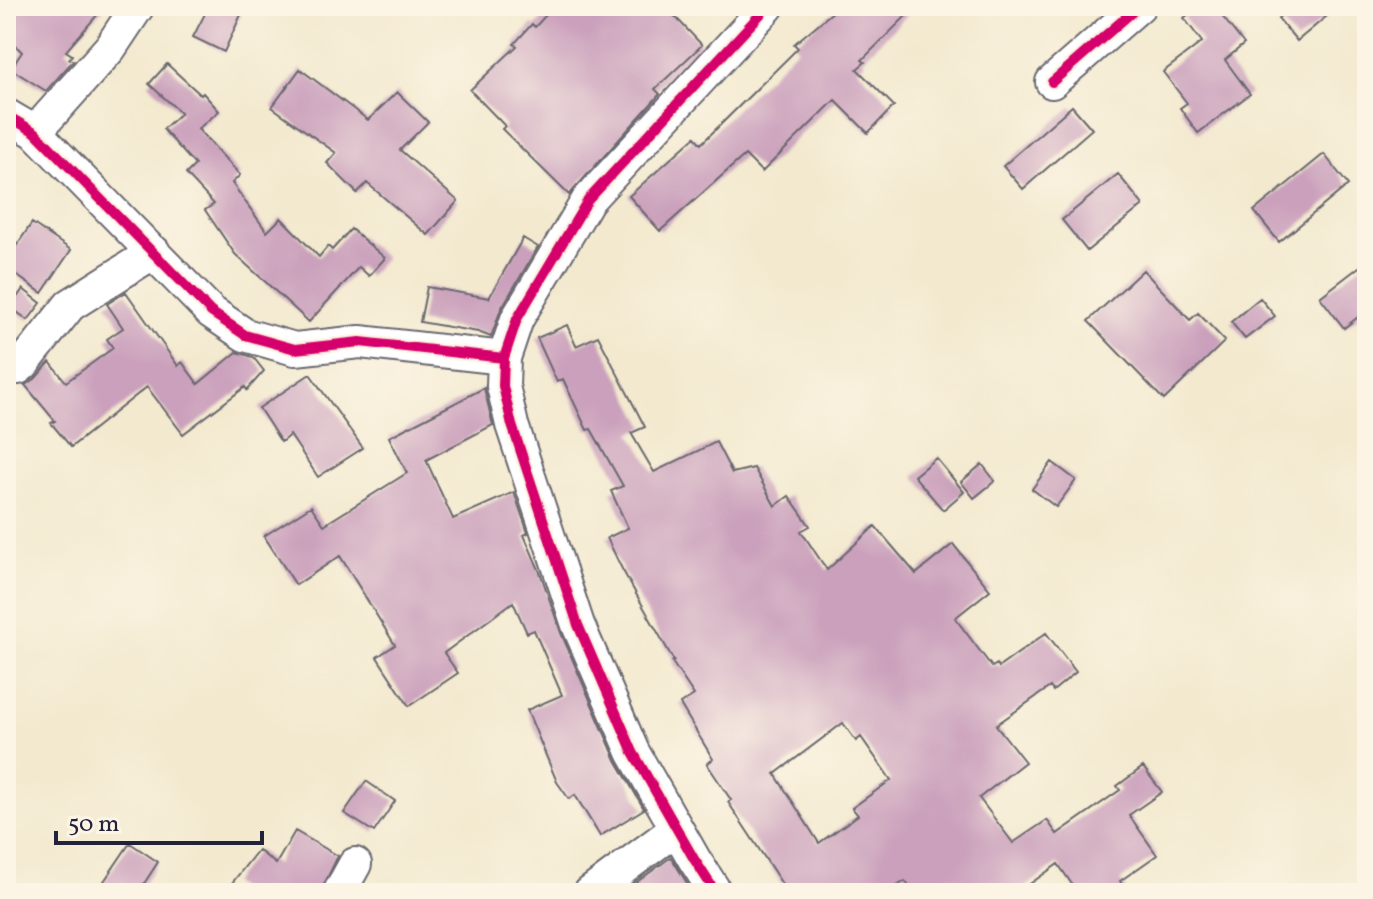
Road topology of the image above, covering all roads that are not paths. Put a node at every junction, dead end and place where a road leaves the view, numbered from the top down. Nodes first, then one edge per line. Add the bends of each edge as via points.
1 (138, 6) edge
2 (768, 6) edge
3 (1139, 6) edge
4 (1052, 82) dead end
5 (6, 115) edge
6 (35, 132) junction
7 (154, 252) junction
8 (504, 358) junction
9 (7, 367) edge
10 (676, 829) junction
11 (355, 864) dead end
12 (339, 893) edge
13 (590, 893) edge
14 (716, 893) edge

1 - 6 street via 110,48
2 - 8 street via 588,200 517,319
3 - 4 street
5 - 6 street
6 - 7 street
7 - 8 street via 211,312 245,335 295,349 360,342
7 - 9 street via 70,305 23,364
8 - 10 street via 503,386 512,425 578,625 633,752
10 - 13 street
10 - 14 street
11 - 12 street

